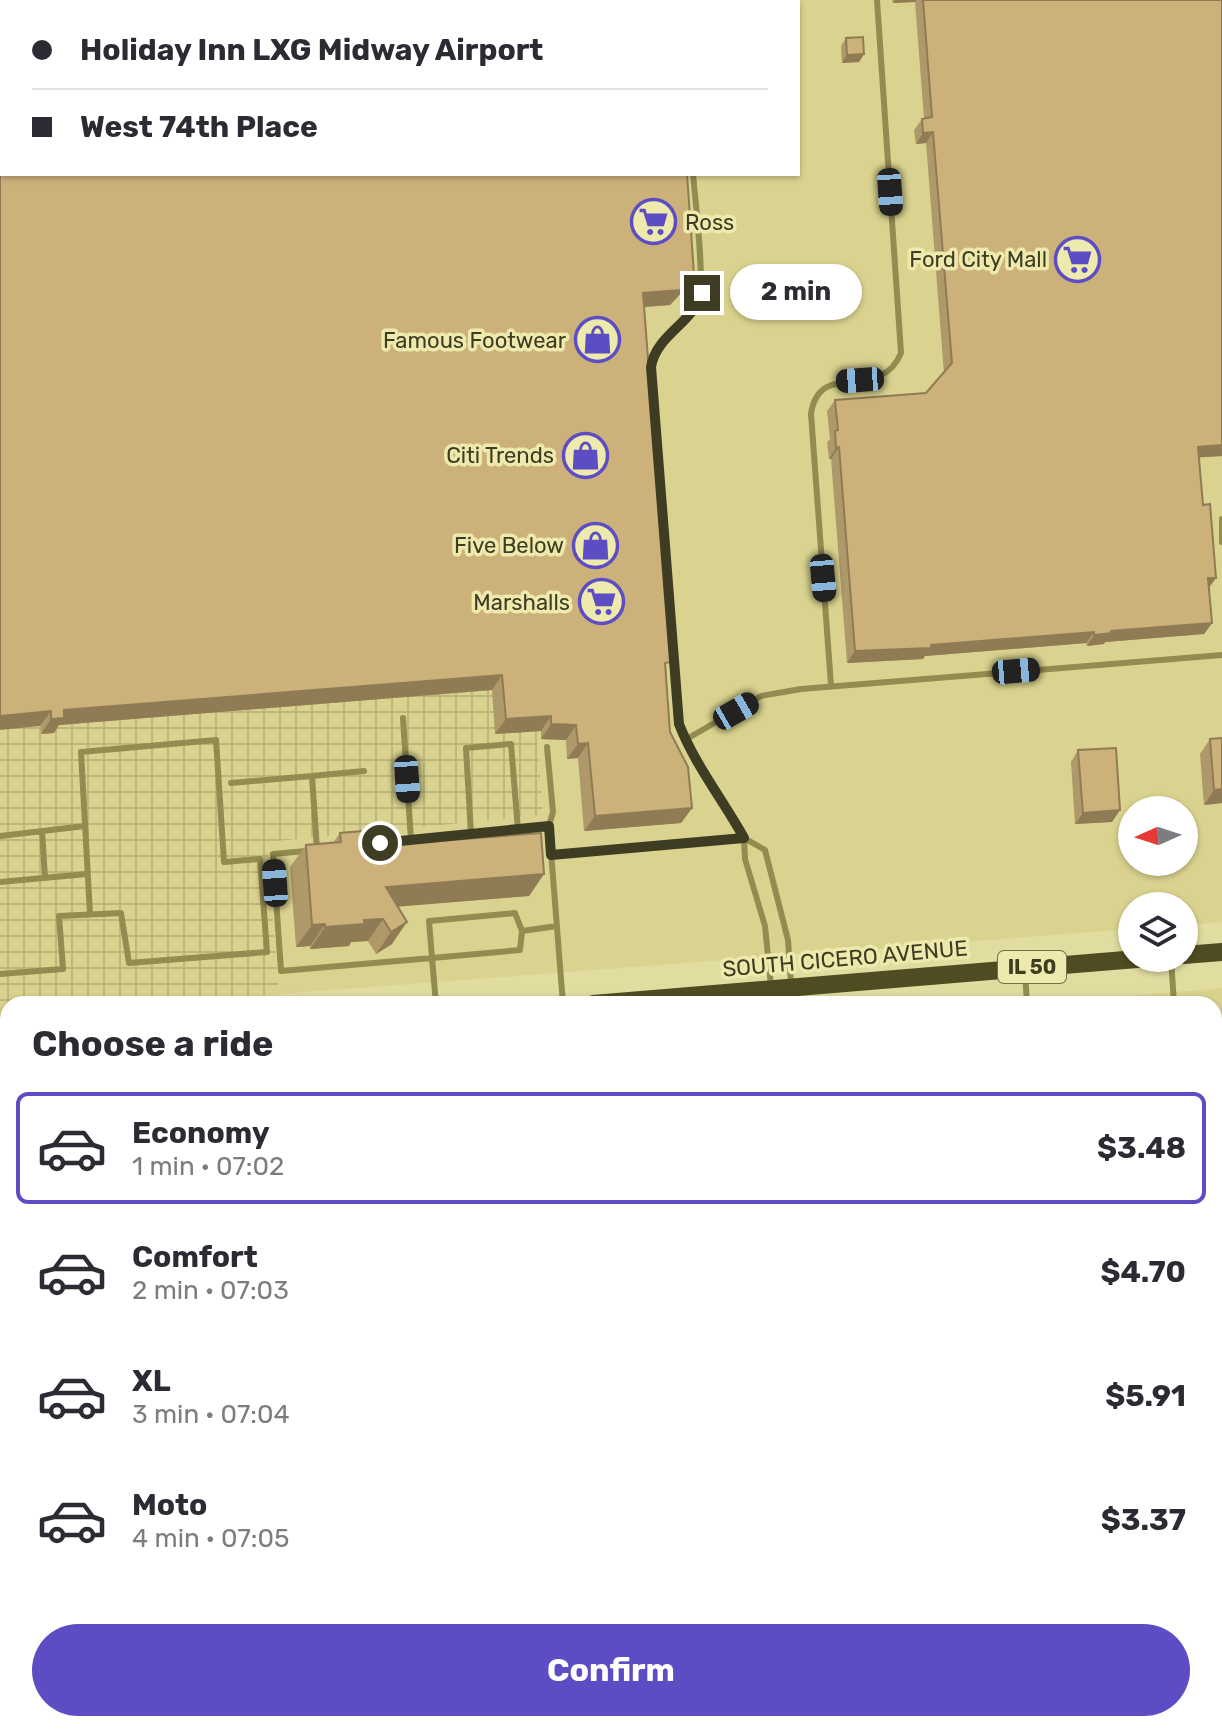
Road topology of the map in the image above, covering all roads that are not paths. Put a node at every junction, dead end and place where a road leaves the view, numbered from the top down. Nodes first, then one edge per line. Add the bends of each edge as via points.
1 (877, 0) edge
2 (693, 176) edge
3 (1222, 519) edge
4 (1222, 542) edge
5 (1222, 655) edge
6 (831, 685) junction
7 (403, 718) dead end
8 (685, 740) junction
9 (547, 747) dead end
10 (364, 771) dead end
11 (312, 776) junction
12 (231, 783) dead end
13 (85, 826) junction
14 (549, 826) junction
15 (518, 830) junction
16 (42, 831) junction
17 (471, 834) junction
18 (0, 836) edge
19 (744, 838) junction
20 (411, 840) junction
21 (380, 843) edge
22 (333, 848) edge
23 (317, 850) junction
24 (551, 855) junction
25 (87, 874) junction
26 (45, 878) junction
27 (0, 882) edge
28 (90, 914) junction
29 (557, 926) junction
30 (522, 931) junction
31 (1222, 952) edge
32 (1198, 954) edge
33 (432, 958) junction
34 (1118, 960) edge
35 (1025, 967) junction
36 (1172, 972) edge
37 (0, 974) edge
38 (792, 987) junction
39 (771, 988) junction
40 (435, 996) edge
41 (562, 996) edge
42 (682, 996) edge
43 (1027, 996) edge
44 (1173, 996) edge

1 - 6 lane via 901,353 888,373 829,386 813,402
2 - 8 lane via 702,293 693,313 658,346 651,367 679,724
3 - 4 lane
5 - 6 lane
6 - 8 lane via 761,696
7 - 20 lane
8 - 19 lane
9 - 14 lane via 553,812
10 - 11 lane
11 - 12 lane
11 - 23 lane
13 - 16 lane
13 - 25 lane
13 - 28 lane via 81,752 216,740 224,862 260,859 267,952 129,963 121,913
14 - 15 lane
14 - 24 lane
15 - 17 lane
15 - 17 lane via 511,744 466,748
16 - 18 lane
16 - 26 lane
17 - 20 lane
19 - 24 lane
19 - 38 lane via 765,850 788,940
19 - 39 lane via 765,926
20 - 21 lane
22 - 23 lane
23 - 33 lane via 273,854 281,971
24 - 29 lane
25 - 26 lane
25 - 28 lane
26 - 27 lane
28 - 37 lane via 59,916 63,969
29 - 30 lane
29 - 41 lane
30 - 33 lane via 520,950
30 - 33 lane via 515,913 429,921
31 - 32 main road
33 - 40 lane
34 - 35 main road, SOUTH CICERO AVENUE / IL 50
35 - 38 main road, SOUTH CICERO AVENUE / IL 50
35 - 43 lane
36 - 44 lane
38 - 39 main road, SOUTH CICERO AVENUE / IL 50
39 - 42 main road, SOUTH CICERO AVENUE / IL 50

